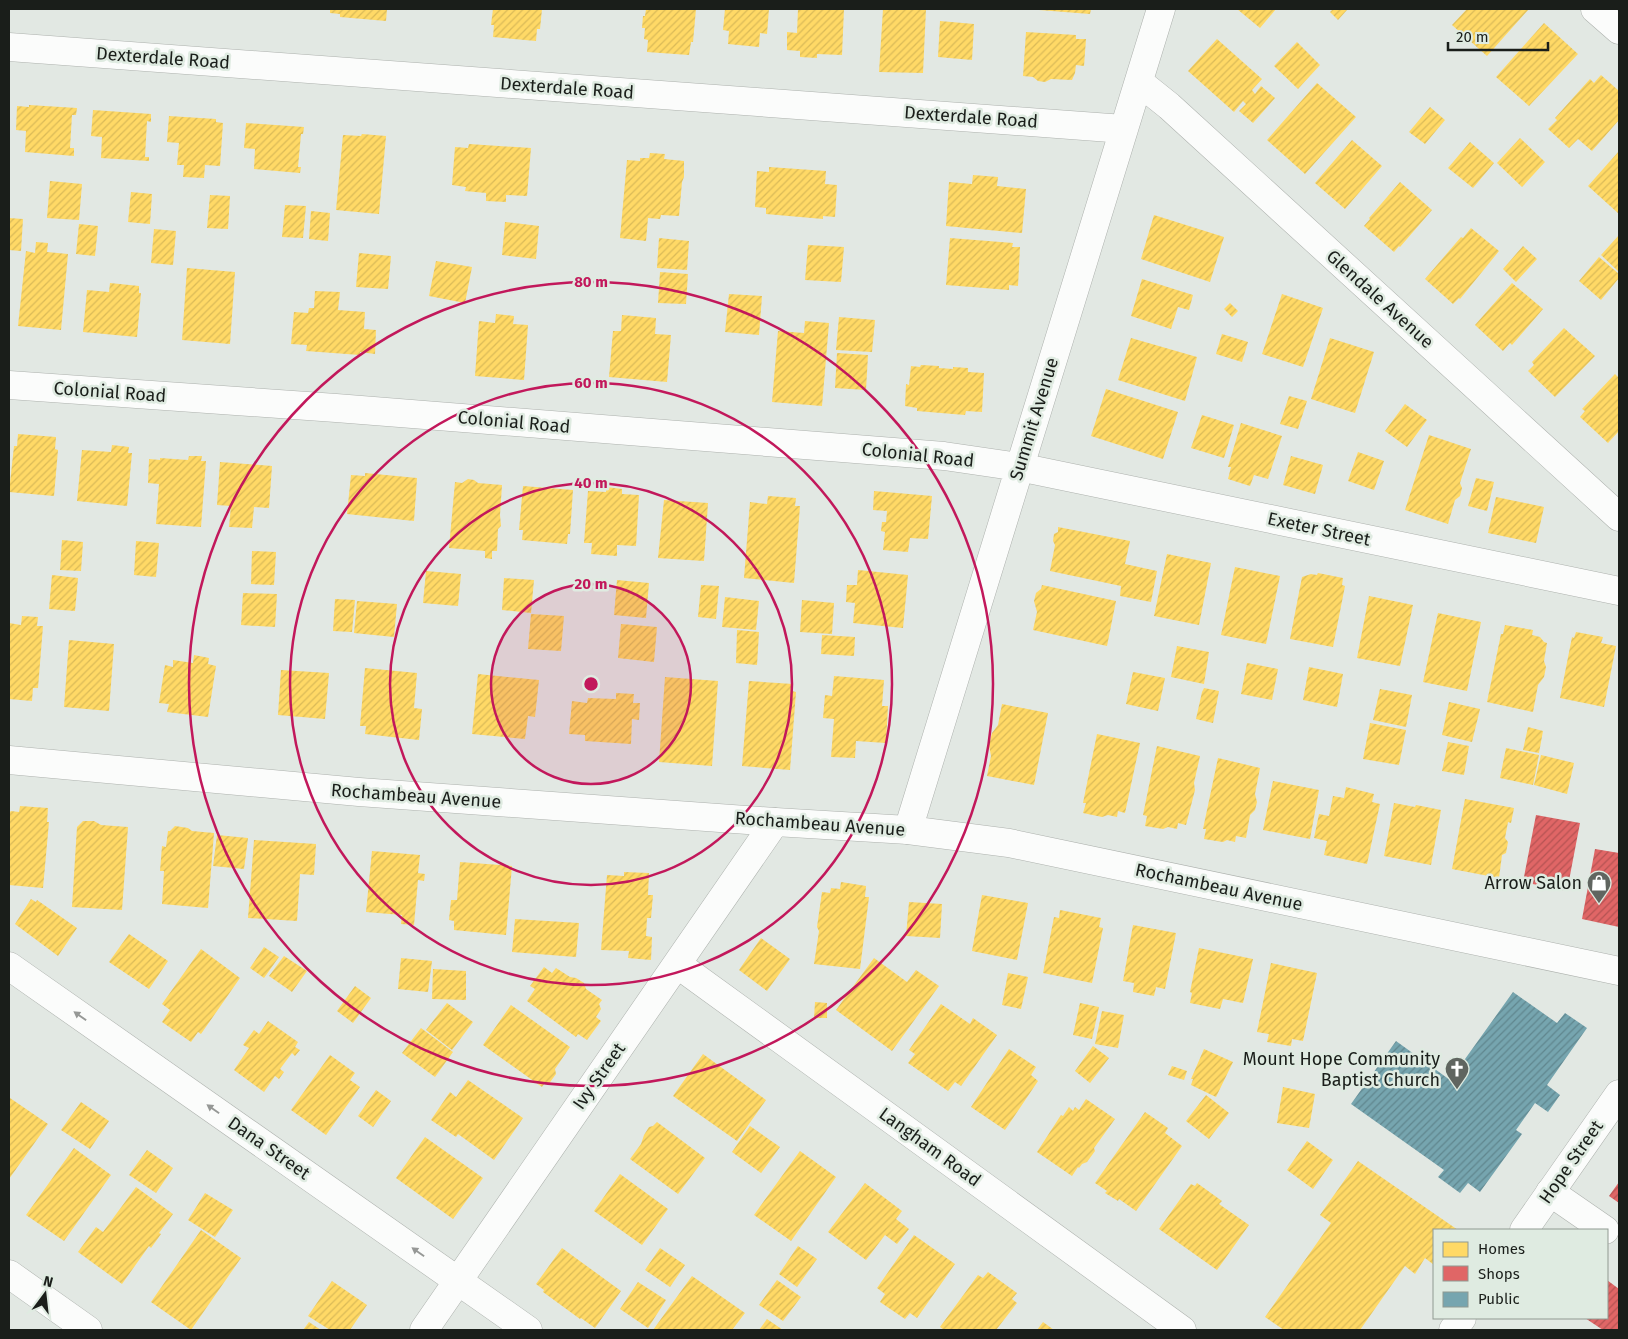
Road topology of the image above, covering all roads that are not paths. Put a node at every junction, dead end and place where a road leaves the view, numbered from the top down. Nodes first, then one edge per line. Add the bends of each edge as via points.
1 (1161, 9) edge
2 (1595, 9) edge
3 (1619, 30) edge
4 (9, 47) edge
5 (1139, 82) junction
6 (1124, 129) junction
7 (9, 385) edge
8 (1019, 467) junction
9 (1619, 517) edge
10 (1619, 591) edge
11 (9, 760) edge
12 (775, 822) junction
13 (908, 830) junction
14 (677, 964) junction
15 (9, 966) edge
16 (1619, 971) edge
17 (1619, 1094) edge
18 (1550, 1192) junction
19 (1525, 1229) edge
20 (1603, 1229) edge
21 (1608, 1232) edge
22 (1619, 1240) edge
23 (9, 1274) edge
24 (458, 1280) junction
25 (1461, 1319) edge
26 (88, 1330) edge
27 (424, 1330) edge
28 (528, 1330) edge
29 (1182, 1330) edge
30 (1453, 1330) edge

1 - 5 street, Summit Avenue
2 - 3 street
4 - 6 street, Dexterdale Road
5 - 6 street, Summit Avenue
5 - 9 street, Glendale Avenue
6 - 8 street, Summit Avenue
7 - 8 street, Colonial Road via 934,455
8 - 10 street, Exeter Street
8 - 13 street, Summit Avenue
11 - 12 street, Rochambeau Avenue via 358,792
12 - 13 street, Rochambeau Avenue
12 - 14 street, Ivy Street
13 - 16 street, Rochambeau Avenue via 1009,843
14 - 24 street, Ivy Street
14 - 29 street, Langham Road
24 -> 15 street, Dana Street
17 - 18 street, Hope Street
18 - 19 street, Hope Street
18 - 20 street
21 - 22 street
23 - 26 street
24 - 27 street, Ivy Street
24 - 28 street, Dana Street
25 - 30 street

